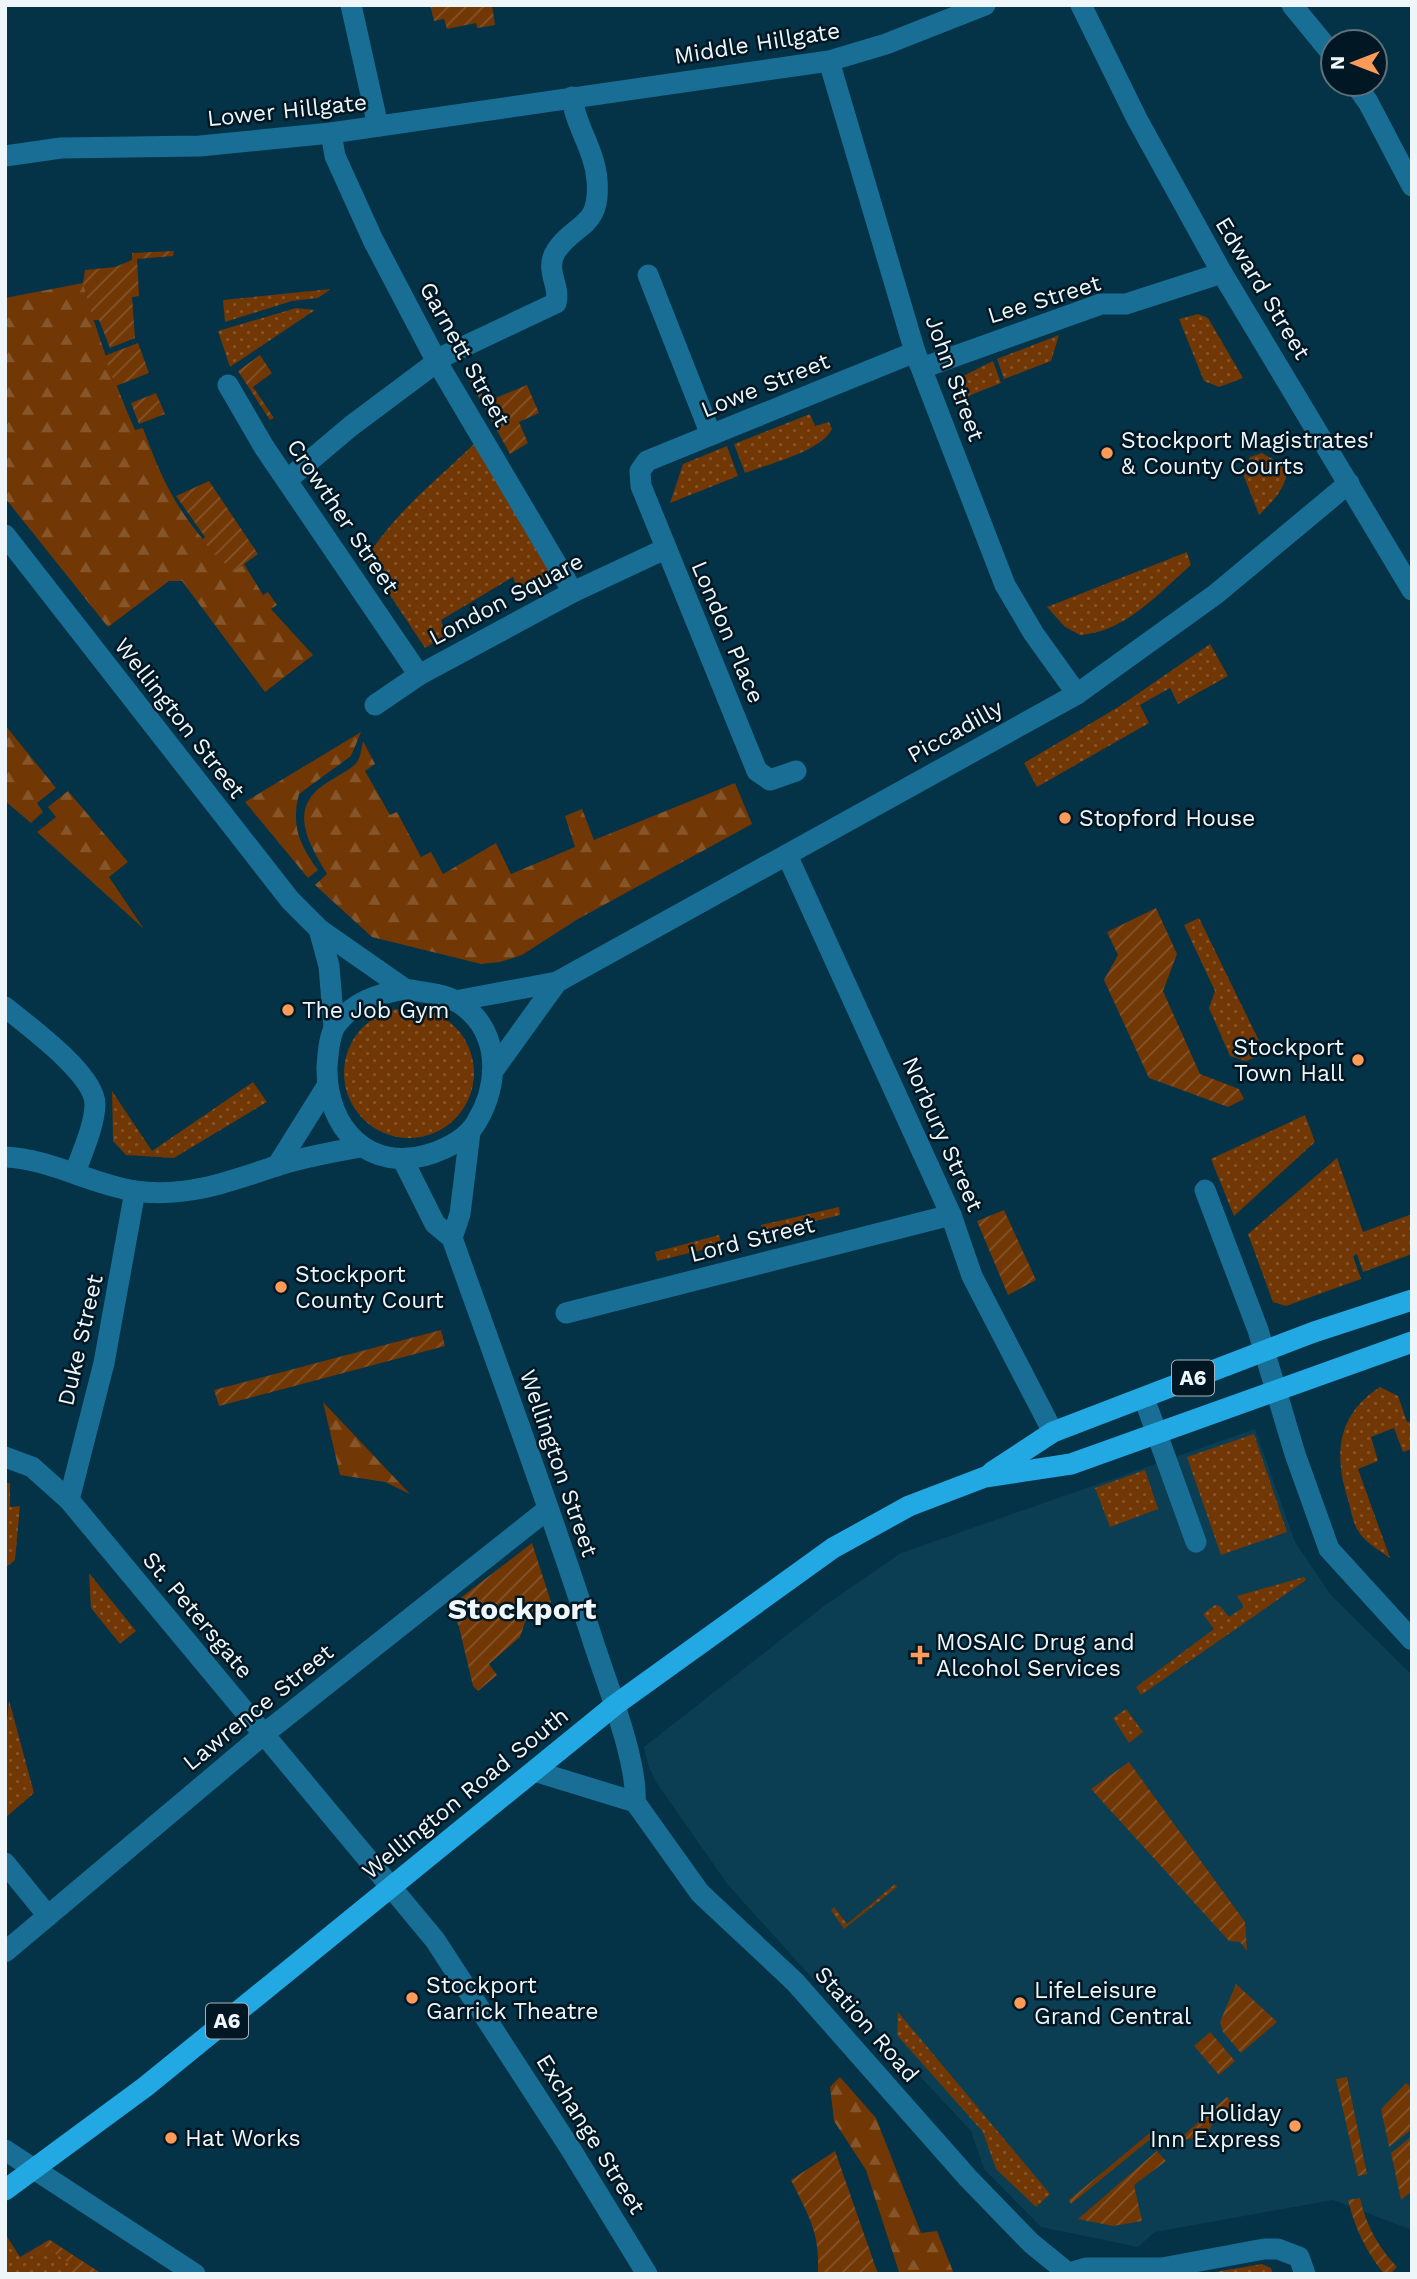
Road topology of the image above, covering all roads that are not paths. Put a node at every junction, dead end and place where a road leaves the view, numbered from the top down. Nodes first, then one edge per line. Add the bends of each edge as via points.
1 (351, 5) edge
2 (985, 5) edge
3 (1081, 5) edge
4 (1292, 5) edge
5 (1319, 38) edge
6 (829, 61) junction
7 (572, 97) junction
8 (1365, 98) edge
9 (378, 126) junction
10 (331, 133) junction
11 (5, 156) edge
12 (1410, 182) edge
13 (1222, 273) junction
14 (648, 275) dead end
15 (919, 360) junction
16 (437, 362) junction
17 (228, 384) dead end
18 (711, 435) junction
19 (640, 471) joint
20 (287, 480) junction
21 (1349, 483) junction
22 (5, 535) edge
23 (665, 549) junction
24 (1412, 590) edge
25 (573, 592) junction
26 (419, 675) junction
27 (1077, 694) junction
28 (375, 705) dead end
29 (796, 771) dead end
30 (787, 855) junction
31 (318, 929) junction
32 (557, 982) junction
33 (405, 989) junction
34 (455, 1001) junction
35 (5, 1006) edge
36 (334, 1027) junction
37 (495, 1068) junction
38 (327, 1086) junction
39 (470, 1132) junction
40 (360, 1147) junction
41 (5, 1157) edge
42 (403, 1160) junction
43 (277, 1166) junction
44 (75, 1173) junction
45 (1205, 1190) dead end
46 (135, 1191) junction
47 (951, 1215) junction
48 (452, 1238) junction
49 (1412, 1300) edge
50 (566, 1313) dead end
51 (1412, 1342) edge
52 (1264, 1351) junction
53 (1275, 1391) junction
54 (1144, 1398) junction
55 (1053, 1432) junction
56 (1156, 1432) junction
57 (5, 1457) edge
58 (985, 1477) junction
59 (69, 1500) junction
60 (548, 1509) junction
61 (1196, 1542) dead end
62 (1412, 1640) edge
63 (615, 1705) junction
64 (264, 1734) junction
65 (534, 1771) junction
66 (635, 1802) junction
67 (5, 1863) edge
68 (392, 1886) junction
69 (48, 1916) junction
70 (5, 1952) edge
71 (5, 2150) edge
72 (5, 2190) edge
73 (1149, 2271) edge
74 (195, 2274) edge
75 (648, 2274) edge
76 (1069, 2274) edge
77 (1306, 2274) edge

1 - 9 street
2 - 6 street, Middle Hillgate
3 - 13 street, Edward Street via 1137,120
4 - 5 street
6 - 7 street, Middle Hillgate
6 - 15 street, John Street
7 - 9 street, Lower Hillgate
7 - 16 street via 597,172 598,192 589,220 556,251 552,262 556,303
8 - 12 street
9 - 10 street, Lower Hillgate
10 - 11 street, Lower Hillgate via 200,146 61,148
10 - 16 street, Garnett Street via 335,156 373,240
13 - 15 street, Lee Street via 1126,304 1101,304
13 - 21 street, Edward Street
14 - 18 street
15 - 18 street, Lowe Street
15 - 27 street, John Street via 1012,601
16 - 20 street
16 - 25 street, Garnett Street
17 - 20 street, Crowther Street
18 - 19 street, Lowe Street via 647,461
19 - 23 street, London Place via 641,486
20 - 26 street, Crowther Street
21 - 24 street, Edward Street
21 - 27 street, Piccadilly via 1216,594
22 - 31 street, Wellington Street via 255,858
23 - 25 street, London Square
23 - 29 street, London Place via 757,771 770,780
25 - 26 street, London Square
26 - 28 street, London Square
27 - 30 street, Piccadilly
30 - 32 street, Piccadilly
30 - 47 street, Norbury Street
31 - 33 street, Wellington Street
31 - 36 street, Wellington Street via 330,965
32 - 34 street, Piccadilly
32 - 37 street, Piccadilly
33 - 34 street
33 - 36 street via 365,1000
34 - 37 street via 469,1011 486,1037
35 - 44 street via 82,1075 93,1094 91,1124
36 - 38 street
37 - 39 street via 486,1106
38 - 40 street via 337,1116
38 - 43 street
39 - 42 street via 449,1147
39 - 48 street via 460,1214
40 - 42 street
40 - 43 street
41 - 44 street via 34,1160
42 - 48 street, Wellington Street via 435,1224
43 - 46 street via 207,1188
44 - 46 street
45 - 52 street
46 - 59 street, Duke Street via 104,1363
47 - 50 street, Lord Street
47 - 55 street, Norbury Street via 976,1286
48 - 60 street, Wellington Street
49 - 52 highway, Wellington Road South / A6
51 - 53 highway, Wellington Road South / A6
52 - 53 street
52 - 54 highway, Wellington Road South / A6
53 - 56 highway, Wellington Road South / A6
53 - 62 street via 1329,1549
54 - 55 highway, Wellington Road South / A6
54 - 56 street
55 - 58 highway, Wellington Road South / A6
56 - 58 highway, Wellington Road South / A6 via 1070,1464
56 - 61 street
57 - 59 street, St. Petersgate via 32,1467
58 - 63 highway, Wellington Road South / A6 via 909,1506 833,1548
59 - 64 street, St. Petersgate
60 - 63 street, Wellington Street
60 - 64 street, Lawrence Street
63 - 65 highway, Wellington Road South / A6
63 - 66 street, Station Road via 636,1784
64 - 68 street, St. Petersgate
64 - 69 street, Lawrence Street
65 - 66 street
65 - 68 highway, Wellington Road South / A6
66 - 76 street, Station Road via 700,1893 795,1982 952,2161 1031,2243
67 - 69 street
68 - 72 highway, Wellington Road South / A6 via 145,2087
68 - 75 street, Exchange Street via 472,1996
69 - 70 street, Lawrence Street
71 - 74 street
73 - 76 street, Station Road via 1086,2268
73 - 77 street, Station Road via 1278,2249 1299,2258

